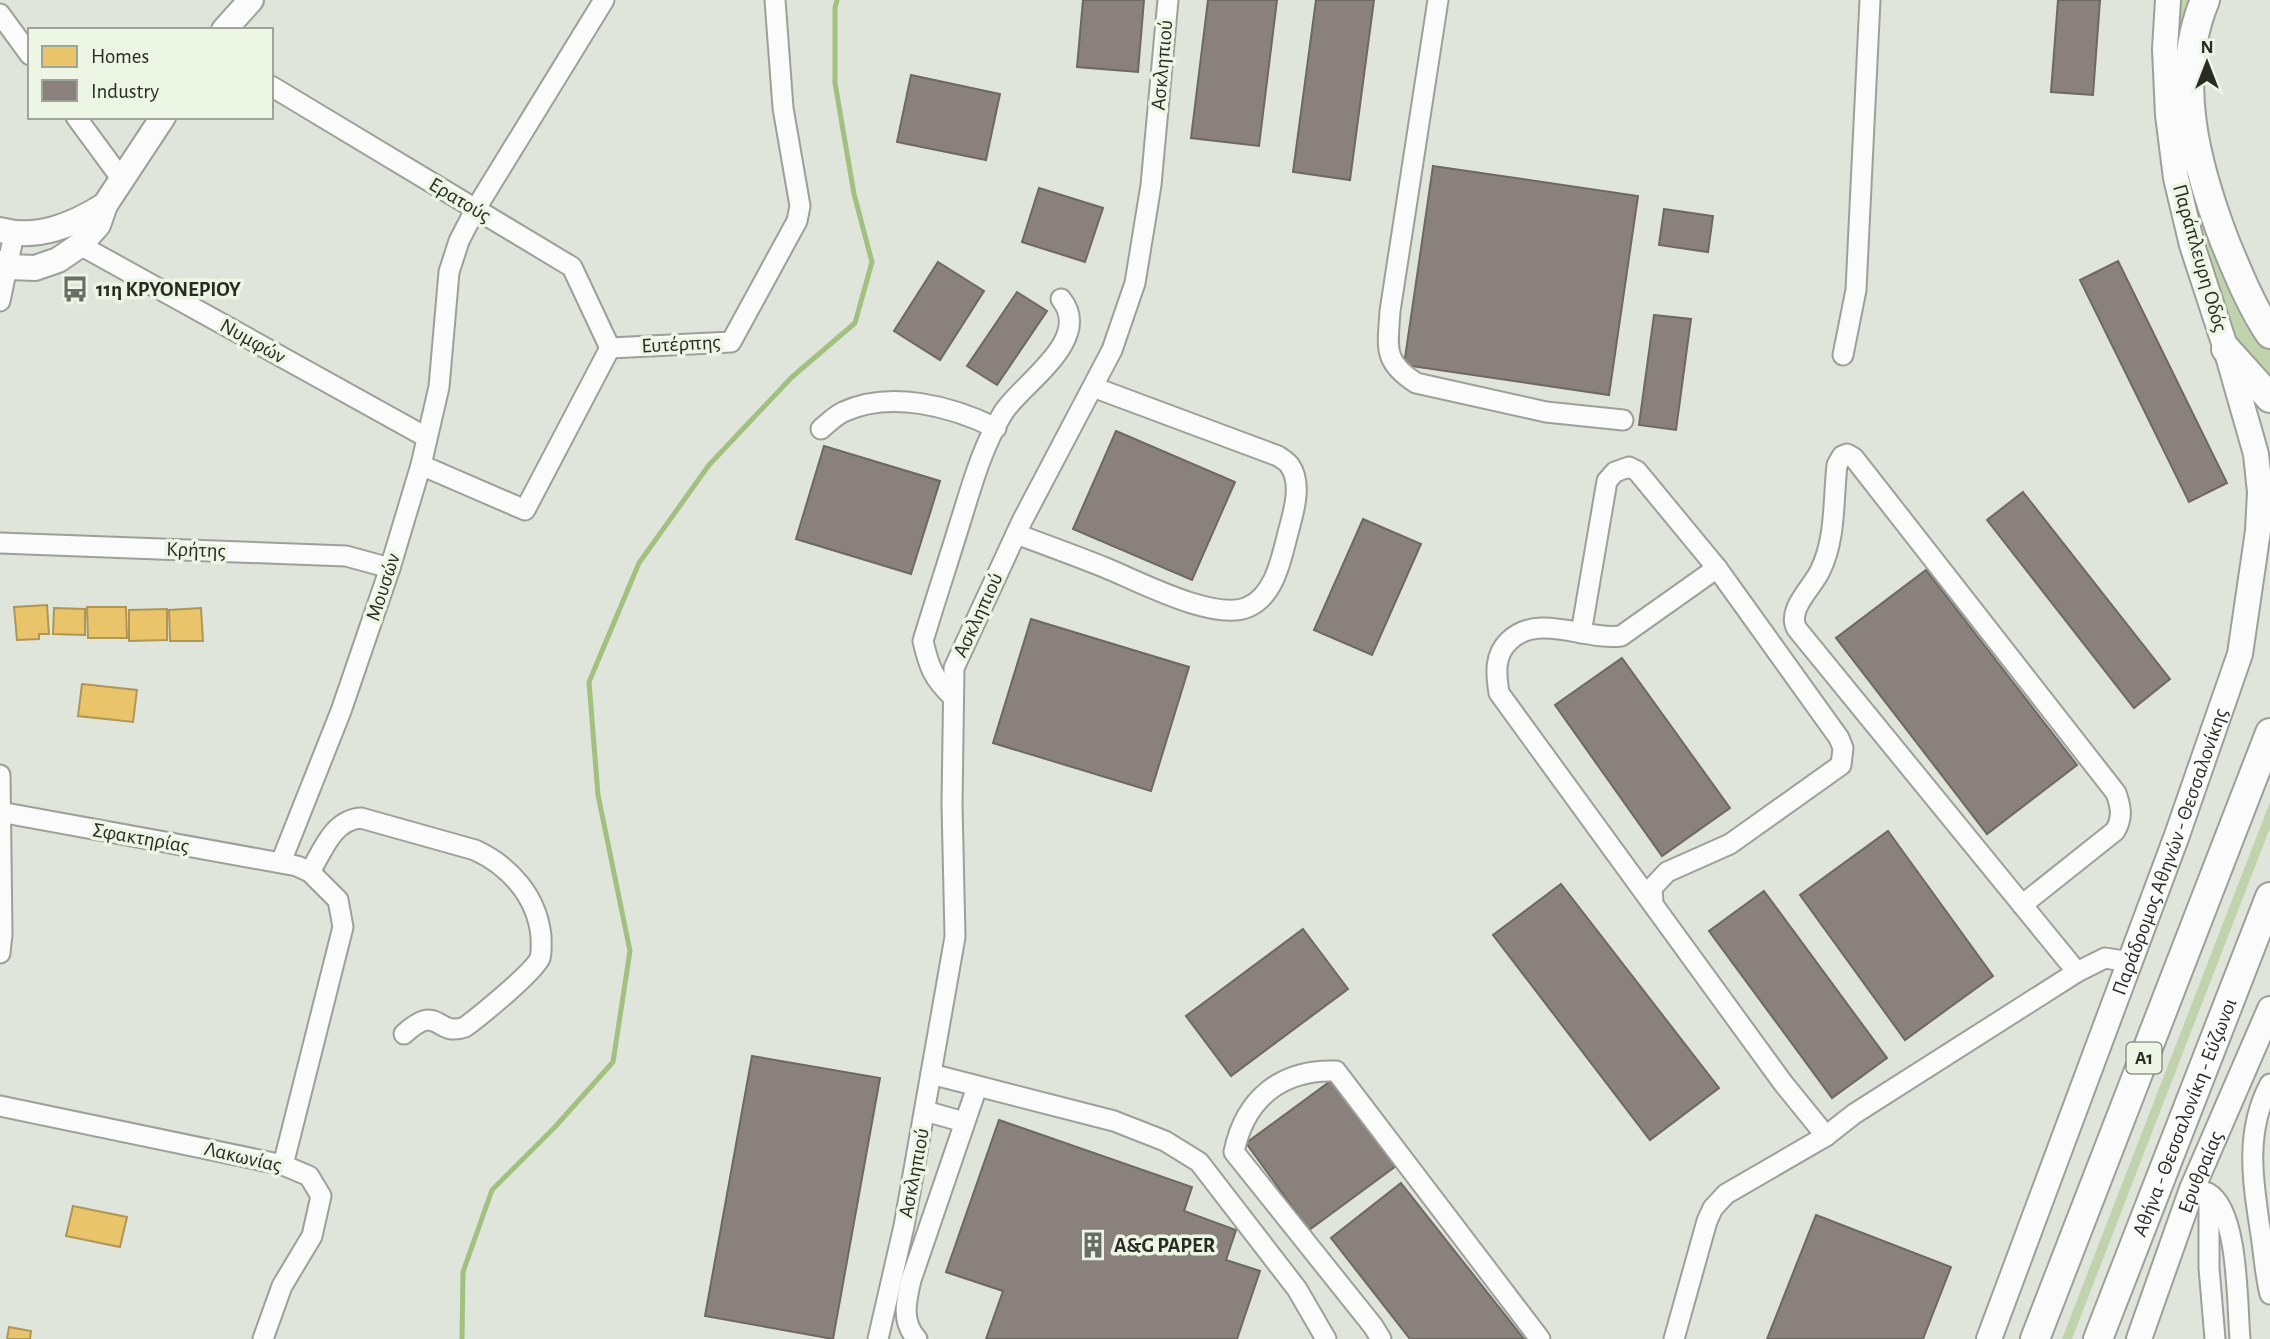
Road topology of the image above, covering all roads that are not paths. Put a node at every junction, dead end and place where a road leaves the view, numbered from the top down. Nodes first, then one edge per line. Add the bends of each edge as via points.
1 (251, 0) edge
2 (604, 0) edge
3 (775, 0) edge
4 (1168, 0) edge
5 (1438, 0) edge
6 (1870, 0) edge
7 (2168, 0) edge
8 (2205, 0) edge
9 (0, 14) edge
10 (226, 28) edge
11 (28, 52) edge
12 (273, 87) edge
13 (77, 119) edge
14 (162, 119) edge
15 (123, 181) junction
16 (105, 205) junction
17 (475, 210) junction
18 (7, 232) edge
19 (80, 245) junction
20 (4, 265) edge
21 (1061, 299) dead end
22 (0, 301) edge
23 (2270, 334) edge
24 (610, 348) junction
25 (2226, 349) junction
26 (1843, 355) dead end
27 (1093, 387) junction
28 (2270, 398) edge
29 (1623, 420) dead end
30 (996, 428) junction
31 (821, 429) dead end
32 (426, 437) junction
33 (421, 466) junction
34 (1016, 534) junction
35 (0, 543) edge
36 (390, 568) junction
37 (1717, 568) junction
38 (1581, 633) junction
39 (953, 697) junction
40 (2270, 713) edge
41 (2270, 733) edge
42 (0, 775) edge
43 (2253, 776) junction
44 (1, 813) edge
45 (281, 862) junction
46 (310, 872) junction
47 (2270, 897) edge
48 (1653, 903) junction
49 (2022, 905) junction
50 (0, 953) edge
51 (2130, 962) junction
52 (2077, 972) junction
53 (2270, 1009) edge
54 (404, 1034) dead end
55 (930, 1074) junction
56 (2270, 1084) edge
57 (978, 1087) junction
58 (0, 1106) edge
59 (925, 1111) junction
60 (964, 1122) junction
61 (1826, 1136) junction
62 (283, 1165) junction
63 (2200, 1191) junction
64 (2270, 1294) edge
65 (262, 1339) edge
66 (878, 1339) edge
67 (917, 1339) edge
68 (1326, 1339) edge
69 (1381, 1339) edge
70 (1540, 1339) edge
71 (1674, 1339) edge
72 (1989, 1339) edge
73 (2035, 1339) edge
74 (2098, 1339) edge
75 (2139, 1339) edge
76 (2214, 1339) edge
77 (2240, 1339) edge

1 - 10 main road
2 - 17 street, Μουσών
3 - 24 street, Ευτέρπης via 784,118 800,206 797,220 731,342
4 - 27 street, Ασκληπιού via 1151,185 1135,283 1112,350
5 - 29 street via 1390,311 1390,359 1416,383 1546,412
6 - 26 street via 1856,290
7 - 25 main road, Παράπλευρη Οδός via 2165,49 2176,178
8 - 23 highway via 2190,68 2196,146 2207,194 2237,273
9 - 11 street
12 - 17 street, Ερατούς
13 - 15 street
14 - 15 main road
15 - 16 main road
16 - 18 main road via 63,227
16 - 19 main road via 98,225
17 - 24 street, Ερατούς via 572,267
17 - 32 street, Μουσών via 450,272 439,387
18 - 20 street
19 - 20 main road via 35,268
19 - 32 street, Νυμφών
20 - 22 street
21 - 30 street via 1069,318 1063,344 1005,410
24 - 33 street via 525,510
25 - 28 highway
25 - 51 main road, Παράδρομος Αθηνών - Θεσσαλονίκης via 2256,454 2260,492 2259,531 2240,654
27 - 34 street, Ασκληπιού
27 - 34 street via 1278,456 1290,466 1296,479 1296,502 1270,587 1248,607 1209,608
30 - 31 street via 968,414 937,407 872,402 840,413
30 - 39 street via 974,478 923,640 929,669
32 - 33 street, Μουσών
33 - 36 street, Μουσών
34 - 39 street, Ασκληπιού via 954,668
35 - 36 street, Κρήτης via 346,556
36 - 45 street, Μουσών via 341,711
37 - 38 street via 1621,636
37 - 38 street via 1637,471 1622,468 1610,475 1605,488
37 - 48 street via 1839,738 1843,759 1841,765 1730,844 1667,872 1652,888
38 - 48 street via 1539,629 1513,637 1504,646 1496,670 1499,693
39 - 55 street, Ασκληπιού via 955,937
40 - 43 highway
41 - 43 highway, Α1
42 - 44 street
43 - 73 highway, Α1
44 - 45 street, Σφακτηρίας
44 - 50 street
45 - 46 street
46 - 54 street via 336,828 361,818 475,850 511,874 527,894 540,933 541,951 535,966 465,1027 453,1030 426,1019
46 - 62 street via 338,900 343,927
47 - 74 highway, Αθήνα - Θεσσαλονίκη - Εύζωνοι
48 - 61 street
49 - 49 street via 2115,831 2121,817 2116,793 1847,454 1837,465 1831,544 1796,610 1794,624
49 - 52 street
51 - 52 street via 2105,958
51 - 72 main road, Παράδρομος Αθηνών - Θεσσαλονίκης
52 - 61 street
53 - 63 main road, Ερυθραίας
55 - 57 street
55 - 59 street, Ασκληπιού
56 - 64 street via 2252,1142 2253,1183
57 - 60 street
57 - 68 street via 1114,1121 1165,1141 1199,1161 1297,1289
58 - 62 street, Λακωνίας
59 - 60 street
59 - 66 street, Ασκληπιού
60 - 67 street via 908,1296 906,1322
61 - 71 street via 1726,1194 1713,1208
62 - 65 street, Λακωνίας via 309,1176 321,1196 312,1236 282,1286
63 - 75 main road, Ερυθραίας
63 - 76 street
63 - 77 street via 2223,1211 2233,1237
69 - 70 street via 1234,1152 1242,1125 1257,1101 1293,1077 1336,1071

